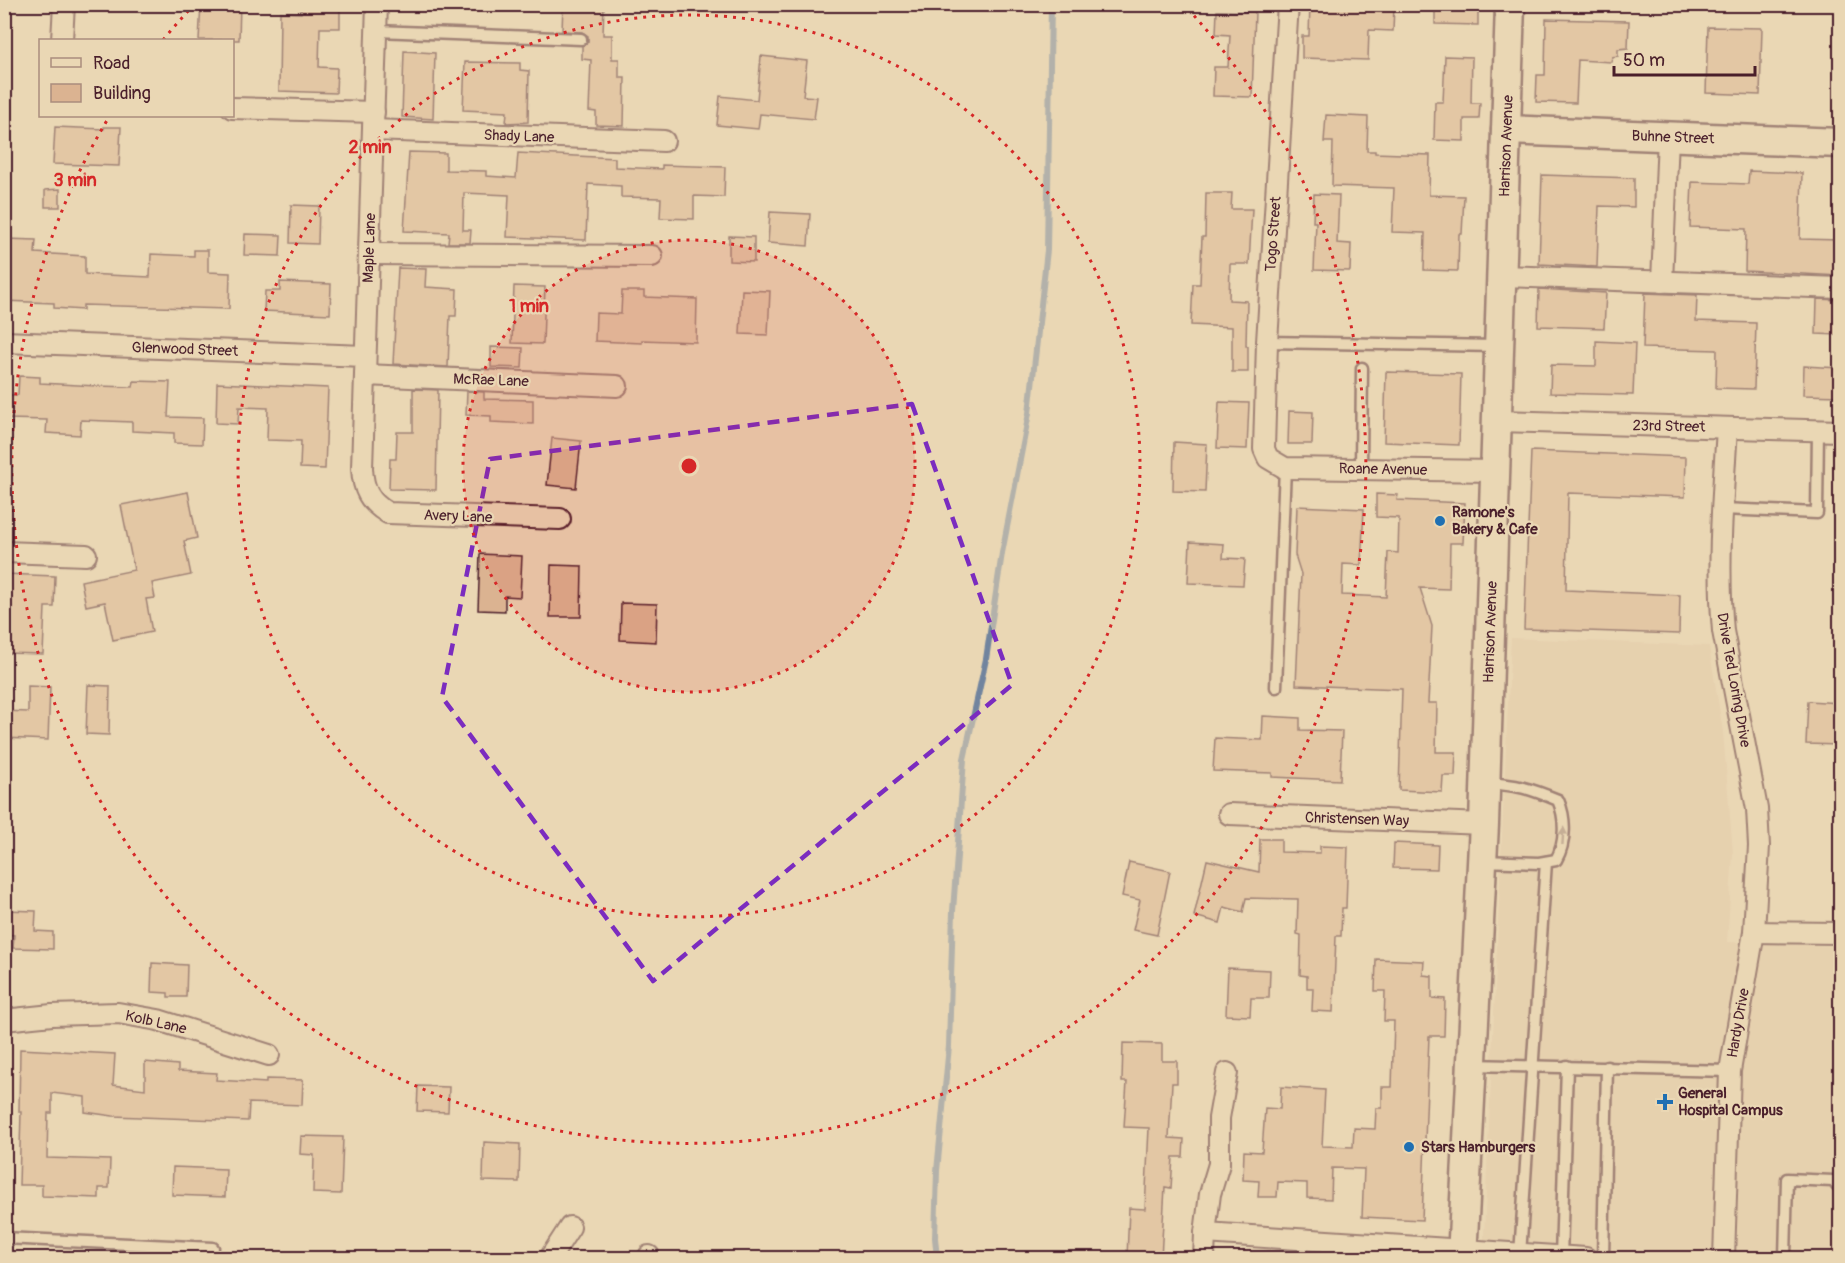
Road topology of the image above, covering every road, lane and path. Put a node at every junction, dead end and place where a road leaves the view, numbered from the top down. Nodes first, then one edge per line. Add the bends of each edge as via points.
1 (64, 4) edge
2 (377, 4) edge
3 (1288, 4) edge
4 (1510, 4) edge
5 (377, 31) junction
6 (62, 39) edge
7 (581, 39) dead end
8 (234, 108) edge
9 (374, 121) junction
10 (1506, 130) junction
11 (1668, 137) junction
12 (664, 141) dead end
13 (1840, 143) edge
14 (369, 254) junction
15 (652, 256) dead end
16 (1502, 276) junction
17 (1662, 282) junction
18 (1840, 288) edge
19 (4, 342) edge
20 (1267, 342) junction
21 (1500, 346) junction
22 (365, 365) junction
23 (1362, 368) dead end
24 (616, 386) dead end
25 (1498, 421) junction
26 (1727, 428) junction
27 (1818, 430) junction
28 (1840, 431) edge
29 (1279, 464) junction
30 (1361, 468) junction
31 (1496, 471) junction
32 (366, 491) joint
33 (1722, 509) junction
34 (560, 519) dead end
35 (4, 552) edge
36 (86, 555) dead end
37 (1276, 687) dead end
38 (1485, 783) junction
39 (1229, 814) dead end
40 (1484, 824) junction
41 (1482, 861) junction
42 (1546, 862) junction
43 (1754, 932) junction
44 (1840, 933) edge
45 (4, 1020) edge
46 (269, 1054) dead end
47 (1472, 1065) junction
48 (1531, 1065) junction
49 (1567, 1066) junction
50 (1607, 1067) junction
51 (1730, 1071) junction
52 (1227, 1073) dead end
53 (1840, 1189) edge
54 (570, 1227) dead end
55 (1205, 1233) junction
56 (4, 1238) edge
57 (213, 1248) dead end
58 (1327, 1249) edge
59 (1462, 1255) edge
60 (1520, 1255) junction
61 (1561, 1257) edge
62 (550, 1258) edge
63 (1204, 1258) edge
64 (1586, 1258) edge
65 (1603, 1258) edge
66 (1724, 1258) edge
67 (1785, 1258) edge

1 - 6 street
2 - 5 street, Maple Lane
3 - 20 street, Togo Street
4 - 10 main road, Harrison Avenue
5 - 7 lane
5 - 9 street, Maple Lane
8 - 9 street, Shady Lane
9 - 12 street, Shady Lane
9 - 14 street, Maple Lane
10 - 11 main road, Buhne Street
10 - 16 main road, Harrison Avenue
11 - 13 main road, Buhne Street
11 - 17 street
14 - 15 street
14 - 22 street, Maple Lane
16 - 17 street
16 - 21 main road, Harrison Avenue
17 - 18 street
19 - 22 street, Glenwood Street
20 - 21 lane
20 - 29 street, Togo Street via 1264,449 1268,458
21 - 25 main road, Harrison Avenue
22 - 24 street, McRae Lane
22 - 32 street, Maple Lane via 362,468
23 - 30 lane
25 - 26 street, 23rd Street
25 - 31 main road, Harrison Avenue
26 - 27 street, 23rd Street
26 - 33 street, Drive Ted Loring Drive
27 - 28 street, 23rd Street
27 - 33 lane via 1817,513
29 - 30 street, Roane Avenue
29 - 37 lane
30 - 31 street, Roane Avenue
31 - 38 main road, Harrison Avenue
32 - 34 street, Avery Lane via 373,503 388,513
33 - 43 street, Drive Ted Loring Drive via 1723,631 1759,828
35 - 36 street
38 - 40 main road, Harrison Avenue
42 -> 38 lane via 1556,860 1561,850 1564,812 1558,800 1515,784
39 - 40 street, Christensen Way
40 - 41 main road, Harrison Avenue
41 - 42 lane
41 - 47 main road, Harrison Avenue
42 - 48 lane
43 - 44 street
43 - 51 street, Hardy Drive
45 - 46 street, Kolb Lane via 118,1013 158,1020
47 - 48 lane
47 - 59 main road, Harrison Avenue
48 - 49 lane
48 - 60 lane
49 - 50 lane
49 - 61 lane
50 - 51 lane
50 - 65 lane
51 - 66 street, Hardy Drive
52 - 55 street via 1219,1118 1219,1164
53 - 67 lane via 1833,1181 1787,1179
54 - 62 street
55 - 58 street
55 - 63 street
56 - 57 lane
58 - 59 street
59 - 60 street
60 - 61 street
61 - 64 street

